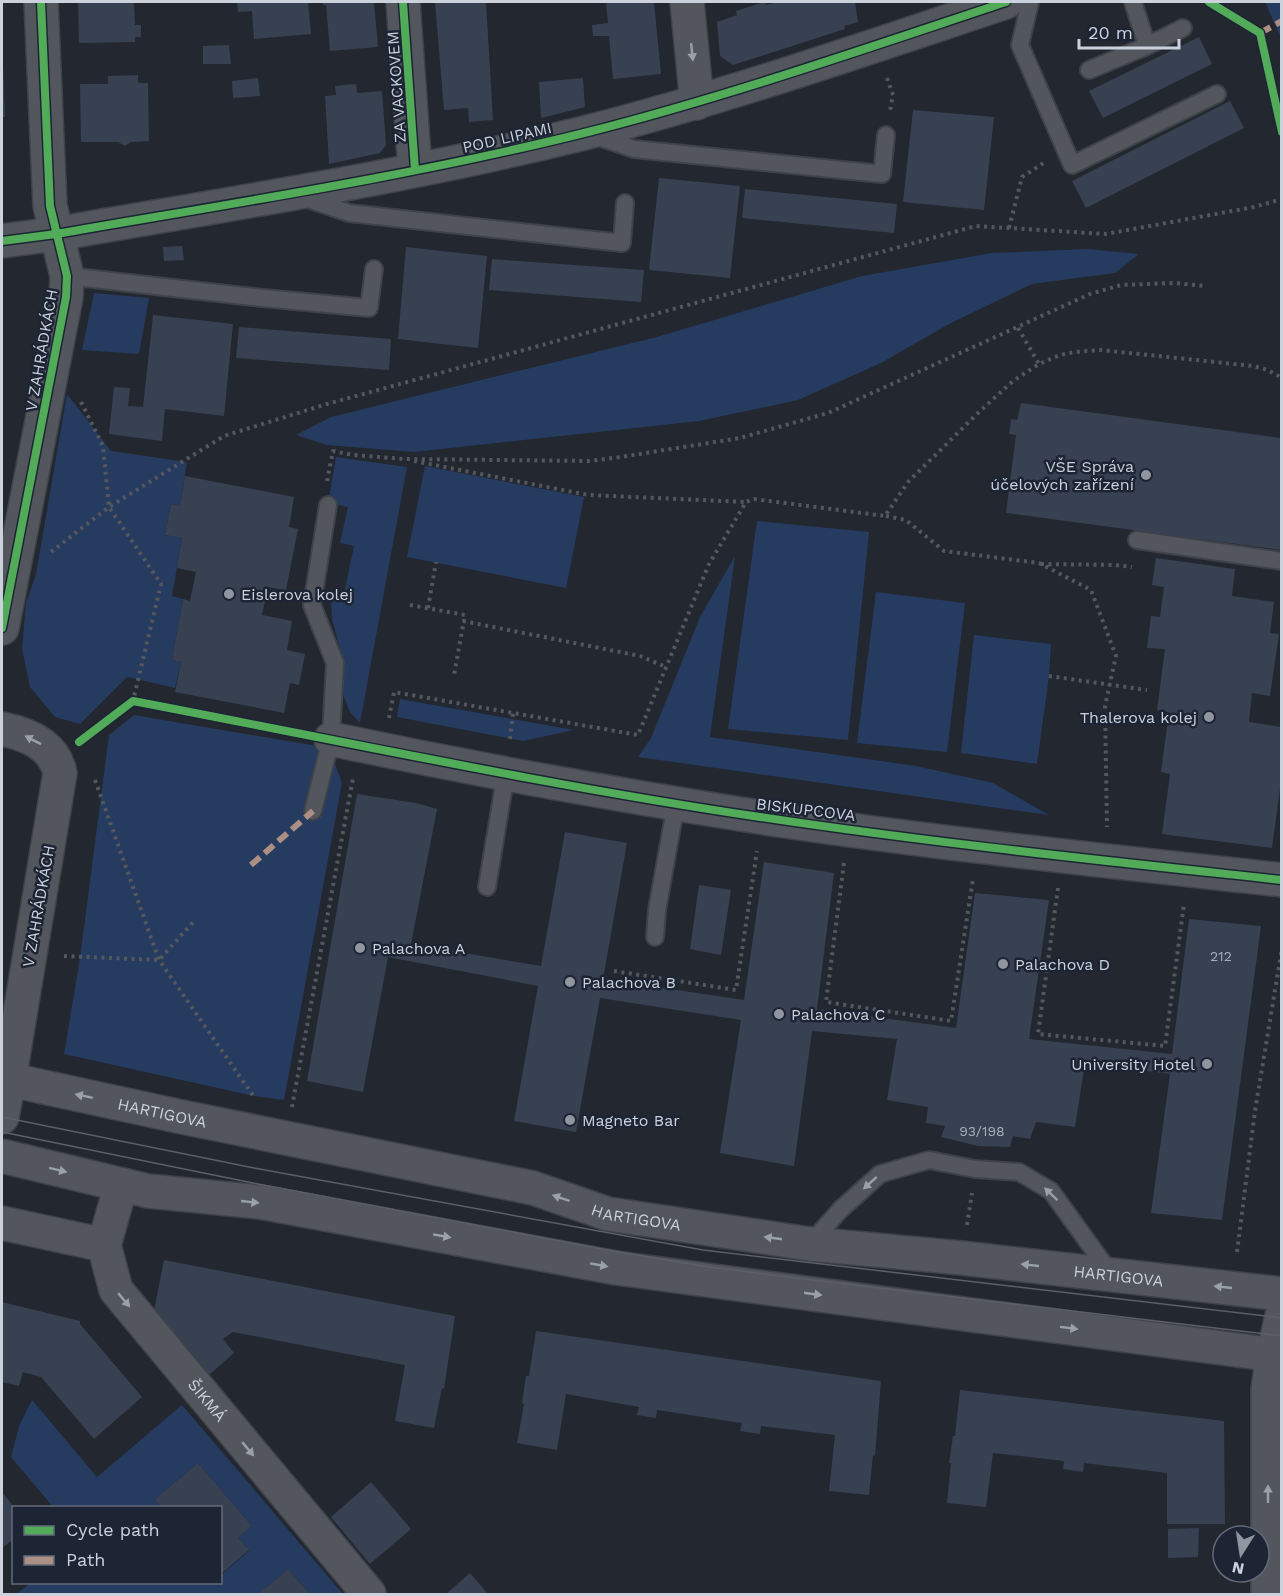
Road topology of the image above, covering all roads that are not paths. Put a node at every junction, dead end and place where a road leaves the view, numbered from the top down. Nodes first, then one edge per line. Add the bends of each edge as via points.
1 (41, 2) edge
2 (403, 2) edge
3 (687, 2) edge
4 (1006, 2) edge
5 (1030, 2) edge
6 (1133, 2) edge
7 (1183, 28) dead end
8 (1147, 46) junction
9 (1089, 70) dead end
10 (1217, 94) dead end
11 (697, 103) junction
12 (585, 132) junction
13 (886, 135) dead end
14 (415, 171) junction
15 (292, 193) junction
16 (625, 203) dead end
17 (56, 234) junction
18 (2, 241) edge
19 (374, 269) dead end
20 (67, 276) junction
21 (328, 505) road end
22 (1137, 540) dead end
23 (1281, 561) edge
24 (6, 580) edge
25 (2, 628) edge
26 (2, 729) edge
27 (358, 744) junction
28 (506, 773) junction
29 (676, 804) junction
30 (313, 811) dead end
31 (1281, 880) edge
32 (487, 887) dead end
33 (655, 937) dead end
34 (5, 1079) edge
35 (2, 1117) edge
36 (2, 1156) edge
37 (121, 1185) junction
38 (2, 1223) edge
39 (810, 1244) junction
40 (104, 1245) junction
41 (1111, 1274) junction
42 (1281, 1294) edge
43 (1281, 1316) edge
44 (1277, 1355) edge
45 (369, 1594) edge
46 (1268, 1594) edge

1 - 17 street, V ZAHRÁDKÁCH via 50,206
2 - 14 street, ZA VACKOVEM
3 -> 11 street
4 - 11 street, POD LIPAMI
5 - 10 lane via 1020,45 1072,165
6 - 8 lane
7 - 8 lane
8 - 9 lane
11 - 12 street, POD LIPAMI
12 - 13 lane via 634,149 882,174
12 - 14 street, POD LIPAMI
14 - 15 street, POD LIPAMI
15 - 16 lane via 349,213 622,243
15 - 17 street, POD LIPAMI
17 - 18 street, POD LIPAMI
17 - 20 street, V ZAHRÁDKÁCH
19 - 20 lane via 369,308
20 - 24 street, V ZAHRÁDKÁCH via 52,372
21 - 27 lane via 312,604 335,663
22 - 23 lane
24 - 25 street, V ZAHRÁDKÁCH
34 -> 26 street, V ZAHRÁDKÁCH via 60,773 54,756 40,742
27 - 28 street, BISKUPCOVA
27 - 30 lane
28 - 29 street, BISKUPCOVA
28 - 32 lane
29 - 31 street, BISKUPCOVA via 978,846
29 - 33 lane
34 - 35 street, V ZAHRÁDKÁCH
39 -> 34 street, HARTIGOVA via 608,1214 533,1188
36 -> 37 street
37 - 40 street
37 -> 44 street via 260,1203 616,1268
38 - 40 street
41 -> 39 street, HARTIGOVA
41 -> 39 lane via 1051,1191 1019,1172 929,1160 880,1174
40 -> 45 street, ŠIKMÁ via 116,1290
42 -> 41 street, HARTIGOVA
43 - 44 street
46 -> 44 street via 1268,1389

